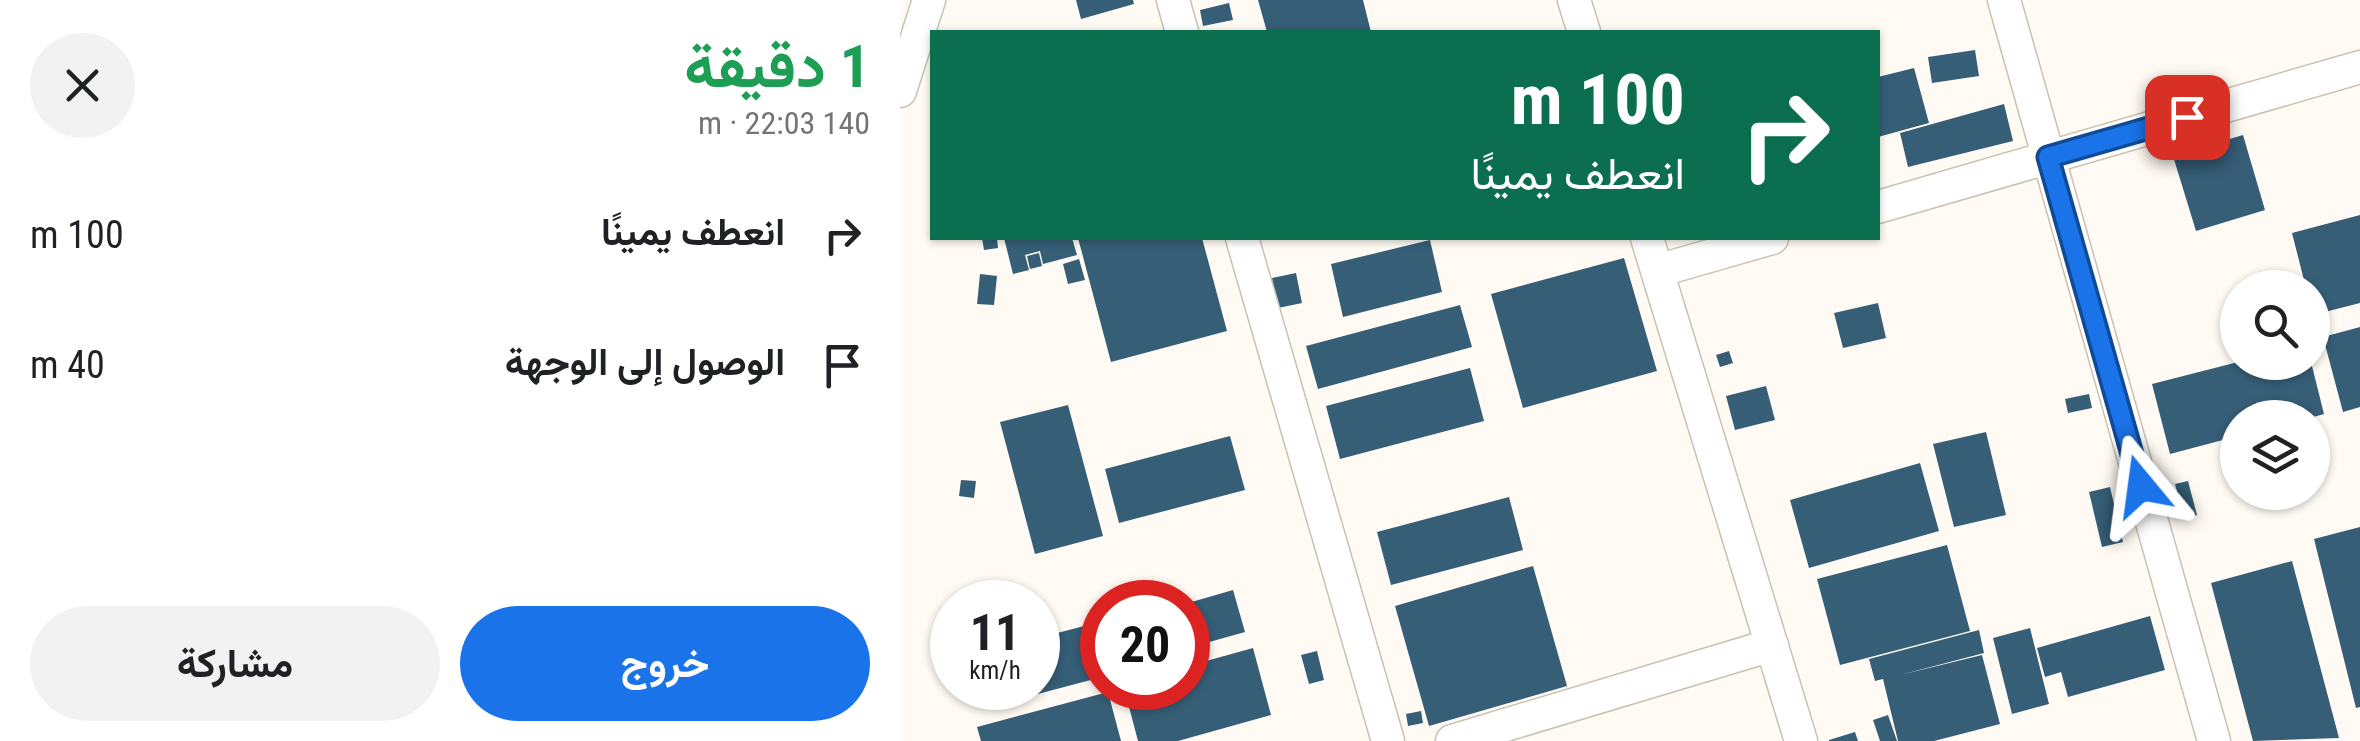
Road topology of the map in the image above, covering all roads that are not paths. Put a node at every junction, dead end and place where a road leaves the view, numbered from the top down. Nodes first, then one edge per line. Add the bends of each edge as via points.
1 (929, 0) edge
2 (1173, 0) edge
3 (1574, 0) edge
4 (2004, 0) edge
5 (1181, 30) edge
6 (1583, 30) edge
7 (2360, 67) edge
8 (900, 91) edge
9 (2048, 157) junction
10 (1880, 206) edge
11 (1243, 240) edge
12 (1648, 240) edge
13 (1765, 240) edge
14 (1657, 271) junction
15 (1772, 645) junction
16 (1388, 741) edge
17 (1452, 741) edge
18 (1801, 741) edge
19 (2214, 741) edge

1 - 8 street
2 - 5 street
3 - 6 street
4 - 9 street
7 - 9 street
9 - 10 street
9 - 19 street
11 - 16 street
12 - 14 street
13 - 14 street
14 - 15 street
15 - 17 street
15 - 18 street

